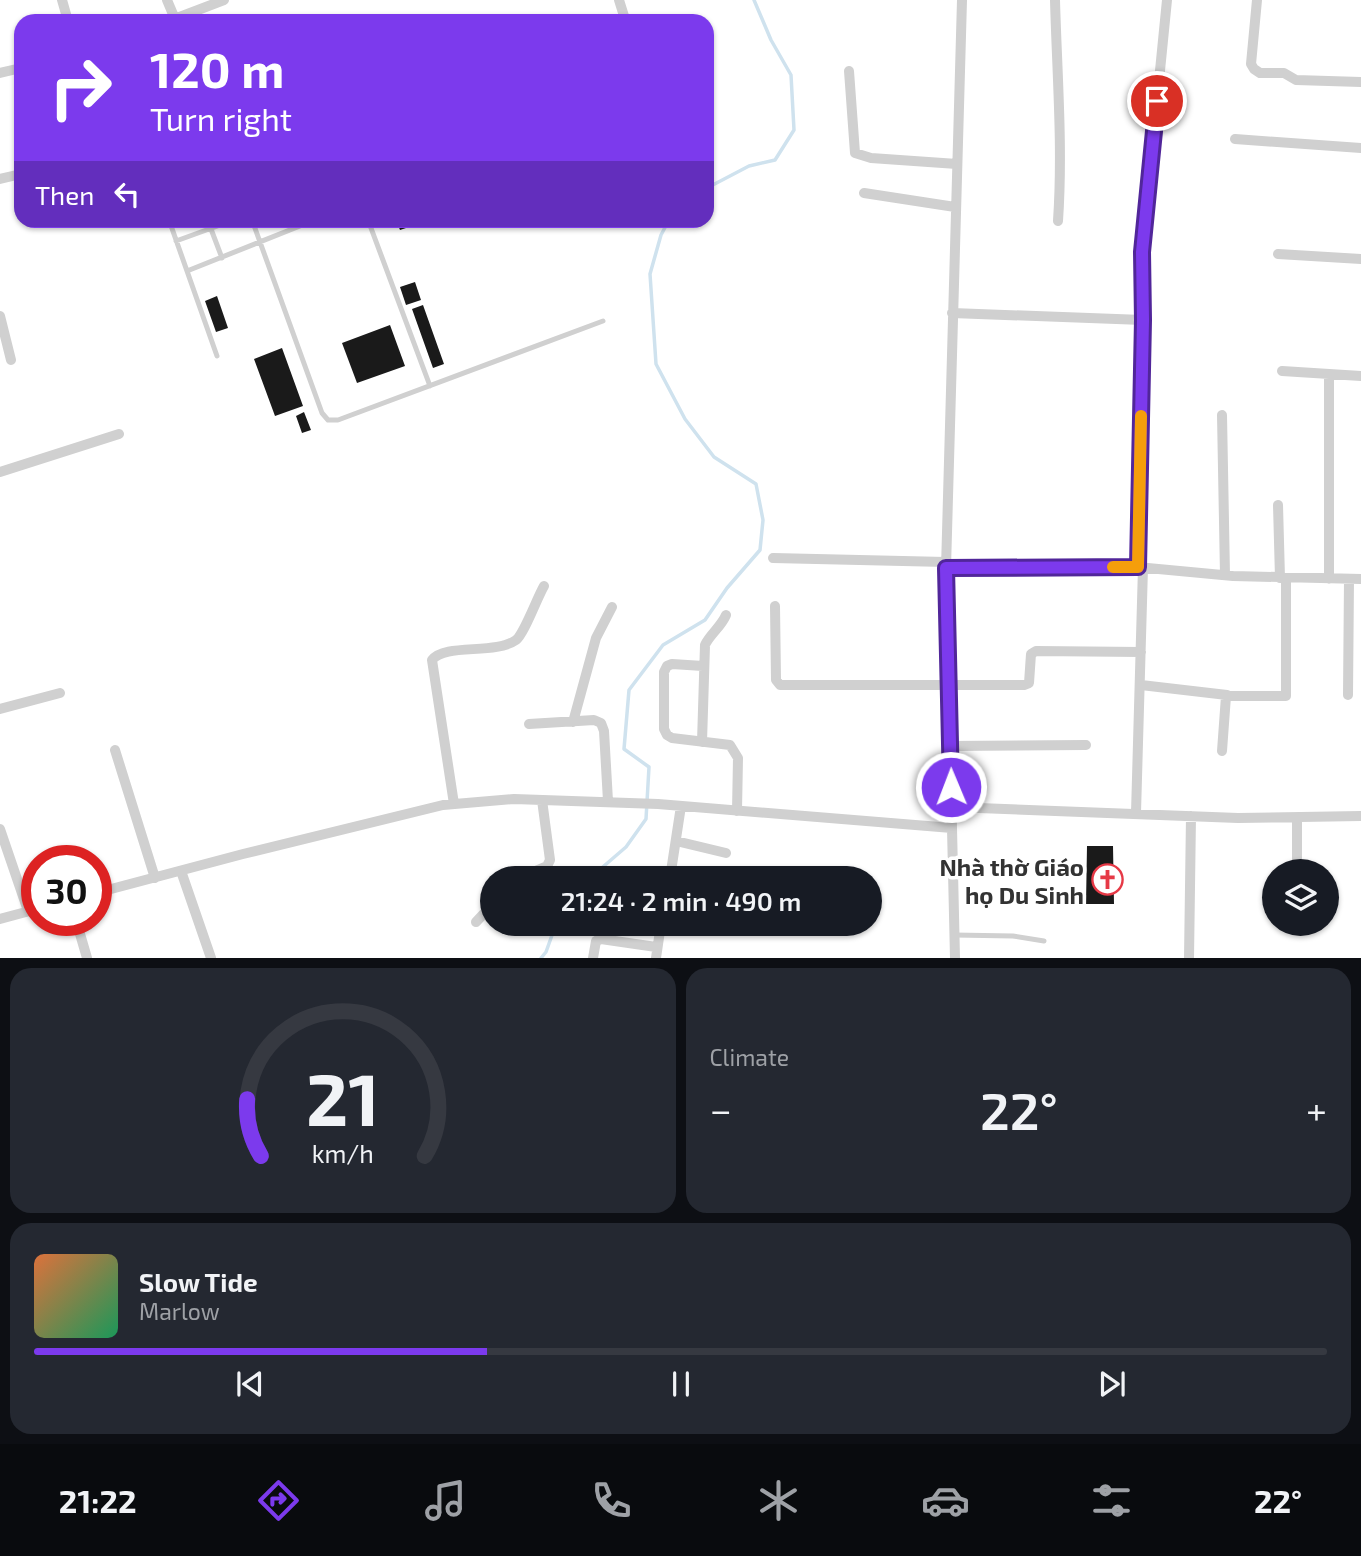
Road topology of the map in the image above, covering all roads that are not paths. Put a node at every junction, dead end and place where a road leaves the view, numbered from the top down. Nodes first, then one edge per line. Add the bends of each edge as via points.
1 (224, 0) edge
2 (962, 0) edge
3 (1055, 0) edge
4 (1167, 0) edge
5 (1257, 0) edge
6 (188, 14) edge
7 (849, 71) dead end
8 (1361, 82) edge
9 (1235, 139) dead end
10 (1361, 148) edge
11 (957, 164) junction
12 (864, 193) dead end
13 (955, 208) junction
14 (1058, 221) dead end
15 (172, 228) edge
16 (255, 228) edge
17 (296, 228) edge
18 (371, 228) edge
19 (212, 229) joint
20 (176, 241) junction
21 (260, 243) junction
22 (1279, 254) dead end
23 (222, 258) junction
24 (1361, 259) edge
25 (187, 271) junction
26 (952, 313) junction
27 (0, 316) edge
28 (1143, 320) junction
29 (603, 321) dead end
30 (217, 356) dead end
31 (10, 360) dead end
32 (1282, 371) dead end
33 (1329, 374) junction
34 (1361, 376) edge
35 (430, 386) junction
36 (1223, 415) dead end
37 (119, 434) dead end
38 (0, 472) edge
39 (1278, 505) dead end
40 (773, 558) dead end
41 (946, 565) junction
42 (1140, 567) junction
43 (1225, 575) junction
44 (1283, 578) junction
45 (1329, 579) junction
46 (1349, 579) junction
47 (1361, 579) edge
48 (544, 586) dead end
49 (775, 606) dead end
50 (612, 607) dead end
51 (726, 615) dead end
52 (1142, 652) junction
53 (703, 666) junction
54 (949, 684) junction
55 (1141, 685) junction
56 (60, 693) dead end
57 (1227, 695) junction
58 (1348, 695) dead end
59 (0, 709) edge
60 (573, 722) junction
61 (529, 724) dead end
62 (702, 741) junction
63 (1086, 745) dead end
64 (950, 746) junction
65 (116, 750) dead end
66 (1222, 751) dead end
67 (542, 800) junction
68 (608, 802) junction
69 (454, 804) junction
70 (681, 806) junction
71 (951, 807) junction
72 (737, 811) junction
73 (1136, 813) junction
74 (1191, 816) junction
75 (1361, 817) edge
76 (1297, 818) junction
77 (952, 828) junction
78 (0, 829) edge
79 (676, 841) junction
80 (726, 853) dead end
81 (1297, 859) edge
82 (547, 866) edge
83 (672, 866) edge
84 (181, 871) junction
85 (155, 878) junction
86 (21, 881) edge
87 (112, 889) edge
88 (21, 913) edge
89 (480, 918) edge
90 (0, 919) edge
91 (476, 922) dead end
92 (954, 935) junction
93 (81, 936) edge
94 (609, 936) edge
95 (607, 940) junction
96 (1044, 940) dead end
97 (656, 952) edge
98 (87, 957) edge
99 (211, 957) edge
100 (593, 957) edge
101 (955, 957) edge
102 (1189, 957) edge

1 - 6 street
2 - 11 street
3 - 14 street
4 - 28 street via 1142,252
5 - 8 street via 1254,69 1284,73 1296,80
7 - 11 street via 855,153
9 - 10 street
11 - 13 street
12 - 13 street
13 - 26 street
15 - 20 lane
16 - 21 lane
17 - 21 lane
18 - 35 lane
19 - 20 lane
19 - 23 lane
20 - 25 lane
21 - 23 lane
21 - 35 lane via 328,420
22 - 24 street
23 - 25 lane
25 - 30 lane
26 - 28 street
26 - 41 street
27 - 31 street
28 - 42 street
29 - 35 lane
32 - 33 street
33 - 34 street
33 - 45 street
36 - 43 street
37 - 38 street
39 - 44 street
40 - 41 street
41 - 42 street
41 - 54 street
42 - 43 street
42 - 52 street
43 - 44 street
44 - 45 street
44 - 57 street via 1286,696
45 - 46 street
46 - 47 street
46 - 58 street
48 - 69 street via 517,639 501,647 447,651 432,660
49 - 54 street via 776,680 780,685
50 - 60 street via 596,638
51 - 53 street via 708,638
52 - 54 street via 1041,650 1031,654 1027,684
52 - 55 street
53 - 62 street
53 - 62 street via 672,664 664,672 667,735
54 - 64 street
55 - 57 street
55 - 73 street
56 - 59 street
57 - 66 street
60 - 61 street
60 - 68 street via 601,723
62 - 72 street via 730,745 735,751
63 - 64 street
64 - 71 street
65 - 85 street
67 - 68 street
67 - 69 street
67 - 82 street
68 - 70 street
69 - 84 street
70 - 72 street
70 - 79 street
71 - 73 street
71 - 77 street
72 - 77 street
73 - 74 street
74 - 76 street
74 - 102 street
75 - 76 street
76 - 81 street
77 - 92 street
78 - 86 street
79 - 80 street
79 - 83 street
84 - 85 street
84 - 99 street
85 - 87 street
88 - 90 street
89 - 91 street
92 - 96 lane
92 - 101 street
93 - 98 street
94 - 95 street
95 - 97 street
95 - 100 street via 596,941

